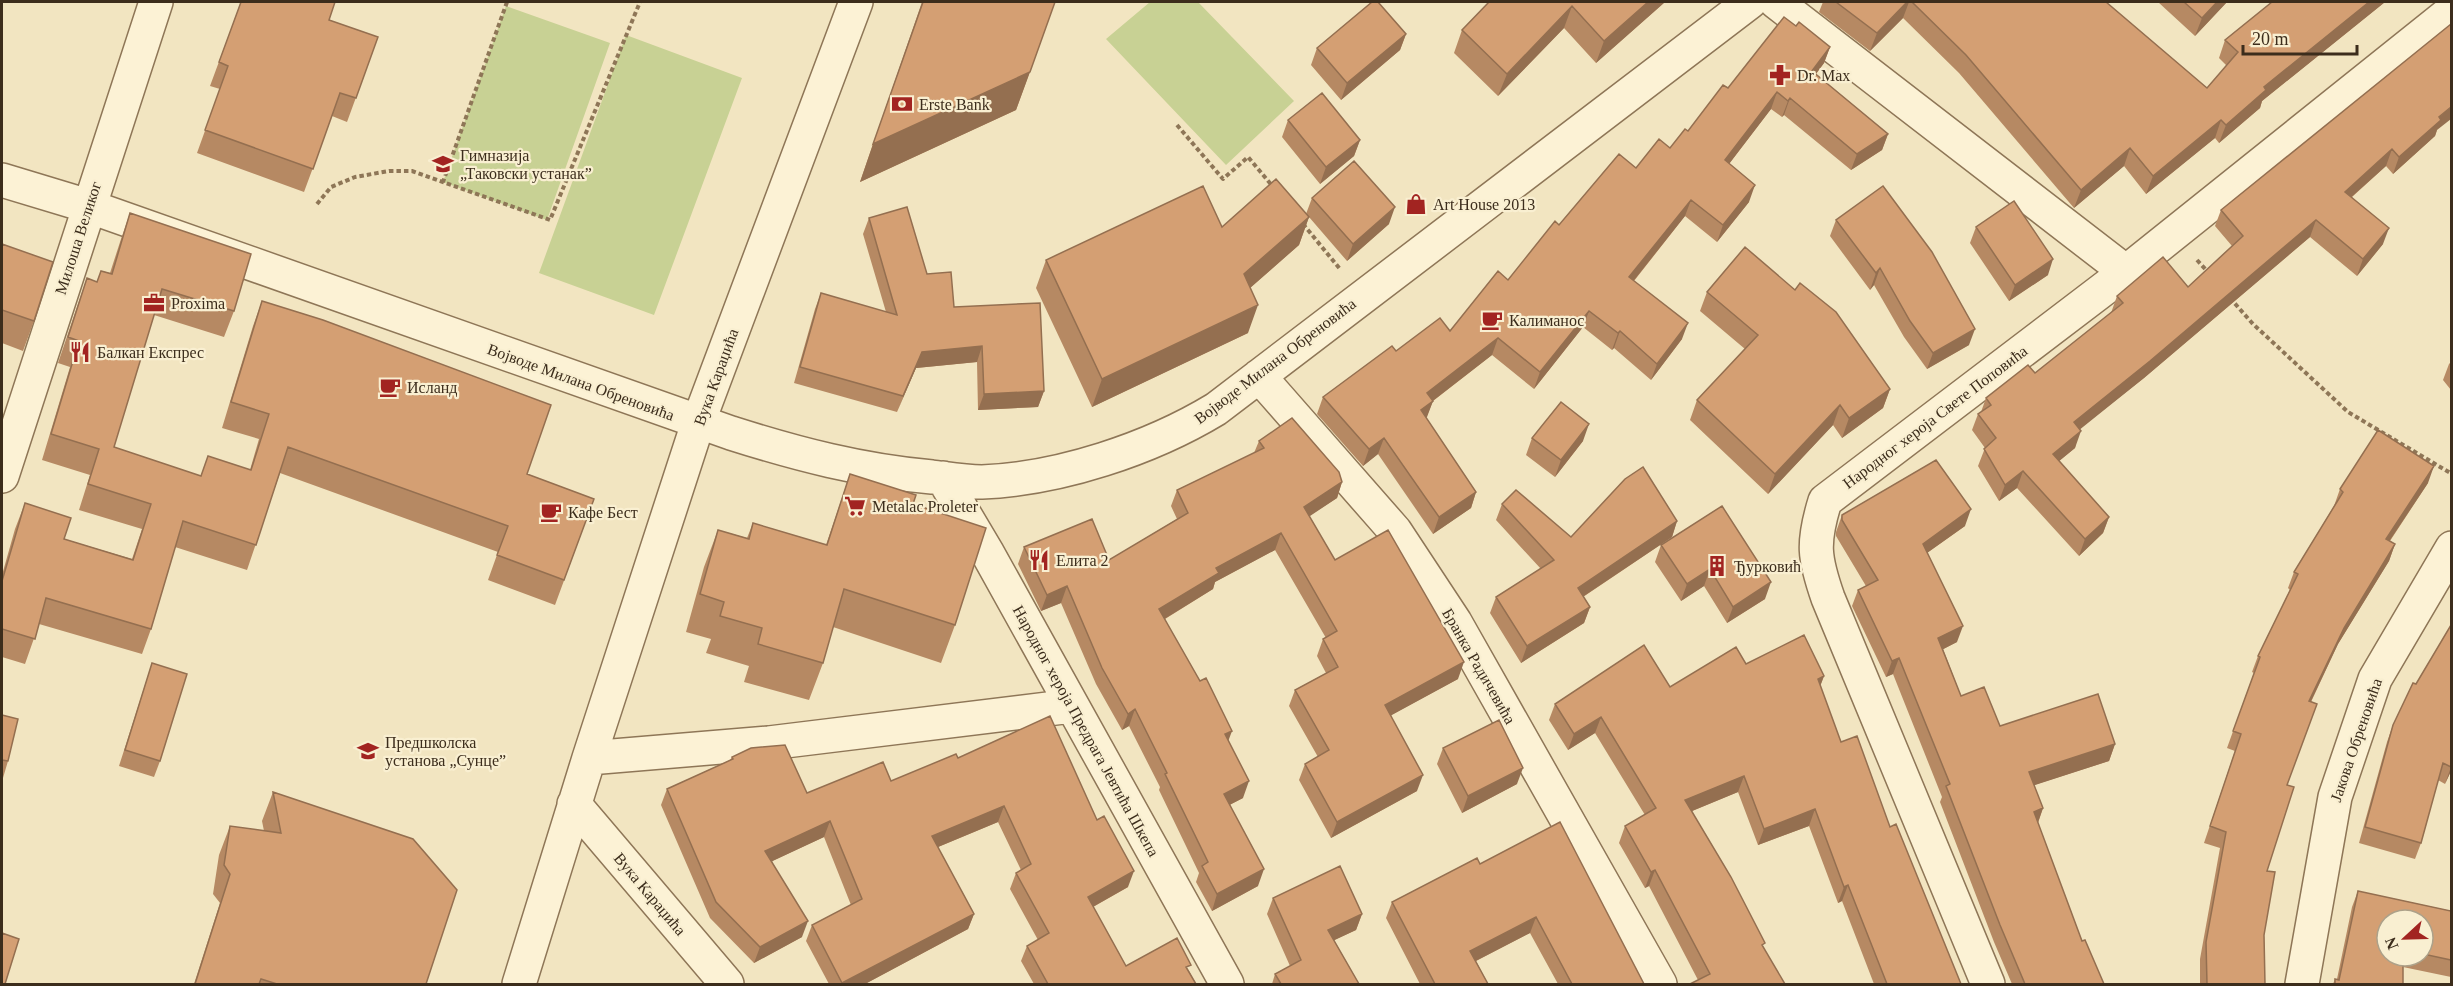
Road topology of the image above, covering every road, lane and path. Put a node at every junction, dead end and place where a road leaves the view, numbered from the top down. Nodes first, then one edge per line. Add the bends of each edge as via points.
1 (156, 2) edge
2 (507, 2) edge
3 (640, 2) edge
4 (856, 2) edge
5 (1750, 2) edge
6 (1776, 2) edge
7 (2451, 11) edge
8 (1177, 125) dead end
9 (2, 180) edge
10 (443, 182) junction
11 (1279, 194) edge
12 (317, 204) dead end
13 (88, 206) junction
14 (1301, 221) edge
15 (2173, 232) junction
16 (2126, 272) junction
17 (2209, 274) edge
18 (2224, 291) edge
19 (1362, 295) junction
20 (1259, 376) junction
21 (698, 423) junction
22 (2451, 474) edge
23 (2, 476) edge
24 (943, 478) junction
25 (2451, 548) edge
26 (1072, 706) junction
27 (589, 758) junction
28 (574, 804) junction
29 (519, 984) edge
30 (727, 984) edge
31 (1227, 984) edge
32 (1660, 984) edge
33 (1988, 984) edge
34 (2302, 984) edge

1 - 13 street, Милоша Великог
2 - 10 path
3 - 10 path via 550,220
4 - 21 street, Вука Караџића
5 - 19 street, Војводе Милана Обреновића
6 - 16 street
7 - 15 street, Народног хероја Свете Поповића
8 - 11 path via 1223,179 1248,157
9 - 13 street, Војводе Милана Обреновића
10 - 12 path via 412,171 366,175 331,187
13 - 21 street, Војводе Милана Обреновића
13 - 23 street, Милоша Великог
14 - 19 path
15 - 16 street, Народног хероја Свете Поповића
15 - 17 path
16 - 33 street, Народног хероја Свете Поповића via 1825,501 1817,527 1815,561 1828,598
18 - 22 path via 2253,324 2348,412
19 - 20 street, Војводе Милана Обреновића
20 - 24 street, Војводе Милана Обреновића via 1189,425 1117,454 1028,476 981,482
20 - 32 street, Бранка Радичевића via 1395,531 1455,622
21 - 24 street, Војводе Милана Обреновића via 879,472
21 - 27 street, Вука Караџића
24 - 26 street, Народног хероја Предрага Јевтића Шкепа
25 - 34 street, Јакова Обреновића via 2375,679 2342,775
26 - 27 street via 769,743
26 - 31 street, Народног хероја Предрага Јевтића Шкепа
27 - 28 street, Вука Караџића
28 - 29 street, Вука Караџића
28 - 30 street, Вука Караџића

